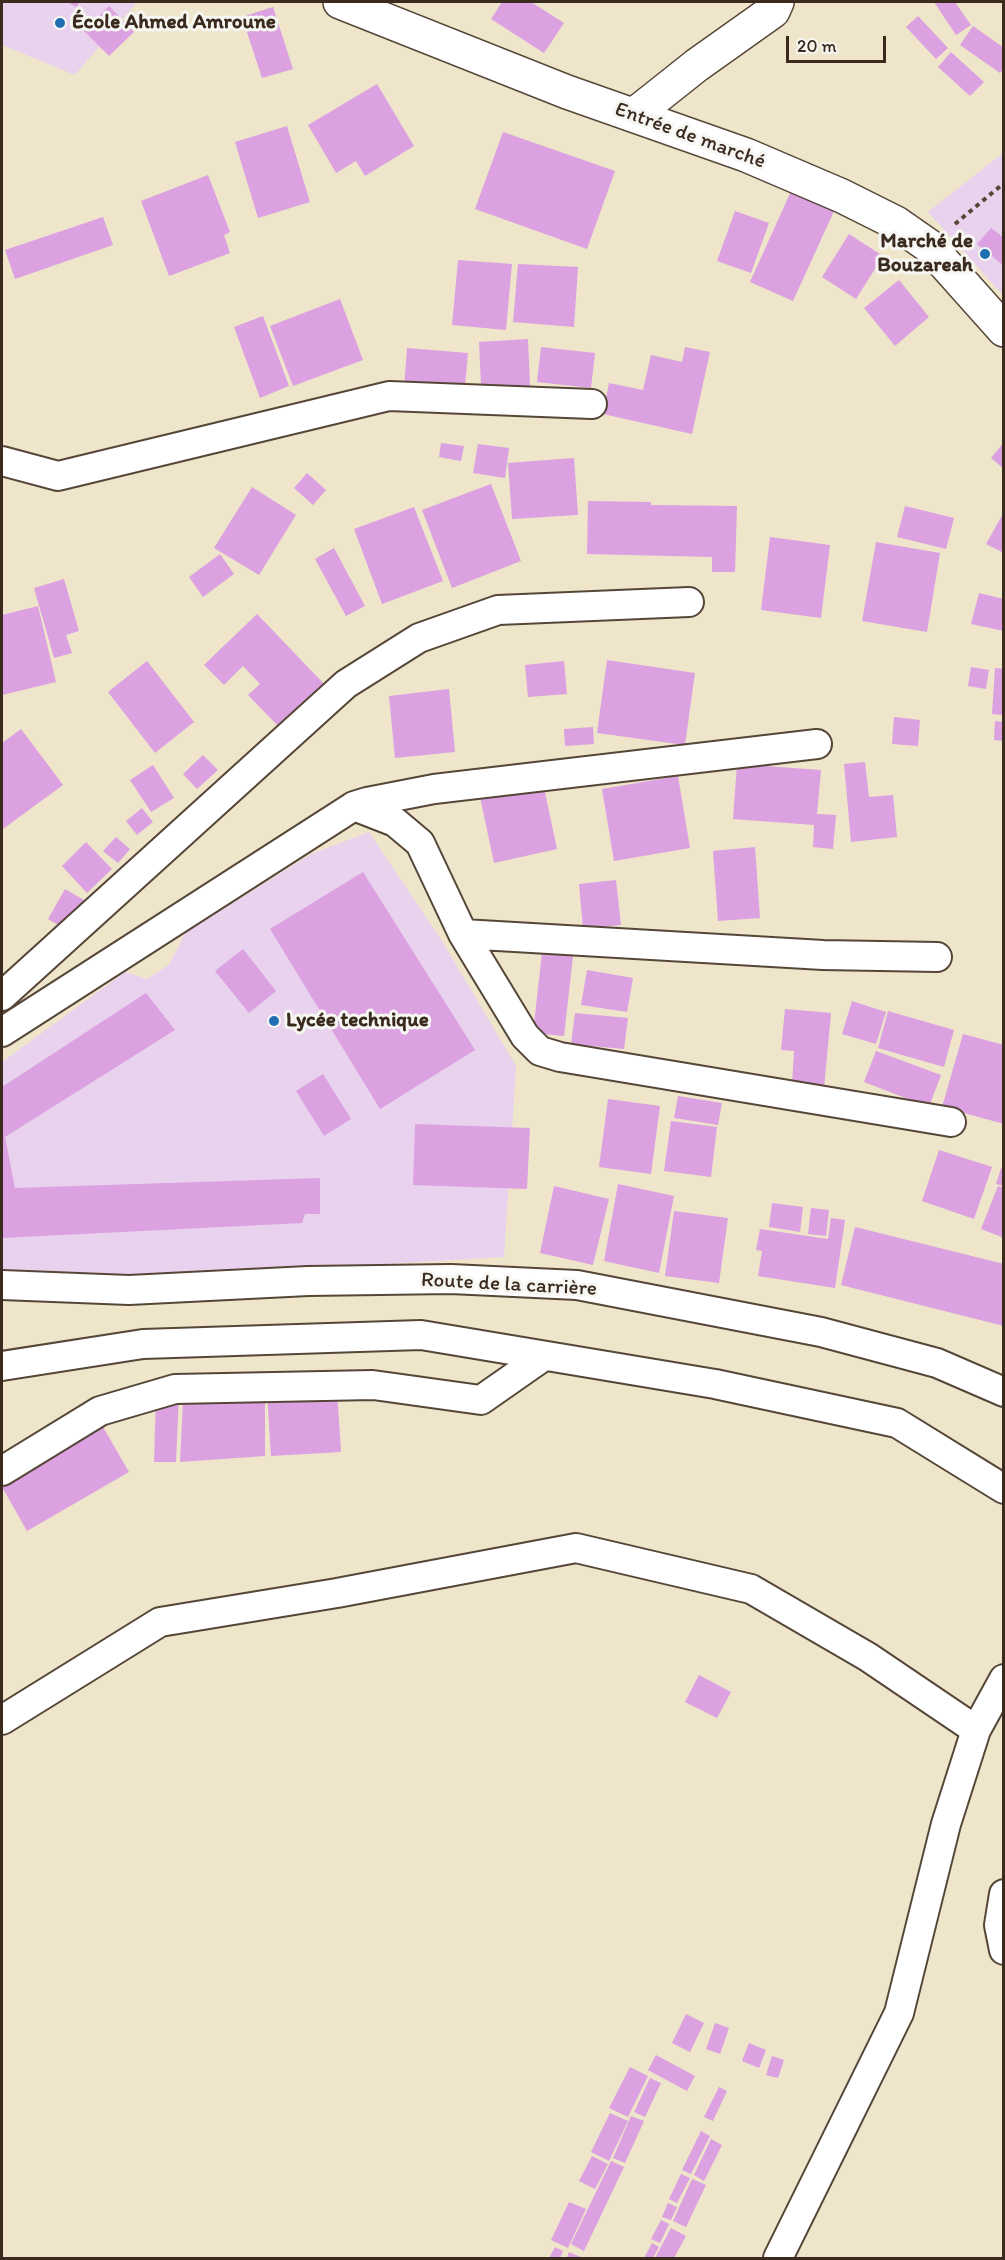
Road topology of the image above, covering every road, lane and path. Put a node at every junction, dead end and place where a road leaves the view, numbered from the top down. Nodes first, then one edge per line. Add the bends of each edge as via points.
1 (340, 2) edge
2 (777, 2) edge
3 (634, 115) junction
4 (1004, 183) edge
5 (929, 246) junction
6 (1004, 330) edge
7 (592, 404) dead end
8 (2, 461) edge
9 (689, 602) dead end
10 (817, 744) dead end
11 (354, 806) junction
12 (463, 933) junction
13 (937, 957) dead end
14 (108, 963) junction
15 (35, 966) junction
16 (2, 996) edge
17 (2, 1032) edge
18 (951, 1122) dead end
19 (2, 1285) edge
20 (544, 1356) junction
21 (2, 1366) edge
22 (1004, 1392) edge
23 (2, 1471) edge
24 (1004, 1490) edge
25 (1004, 1679) edge
26 (2, 1720) edge
27 (976, 1730) junction
28 (1004, 1894) edge
29 (1004, 1950) edge
30 (778, 2259) edge

1 - 3 street, Entrée de marché
2 - 3 street via 773,11
3 - 5 street, Entrée de marché via 746,154 842,196 896,223
4 - 5 path
5 - 6 street, Entrée de marché
7 - 8 street via 389,396 58,476
9 - 15 street via 498,610 418,638 346,684
10 - 11 street via 434,789
11 - 12 street via 395,822 420,843
11 - 14 street
12 - 13 street via 823,955
12 - 18 street via 525,1036 540,1051
14 - 15 street
14 - 17 street
15 - 16 street
19 - 22 street, Route de la carrière via 129,1290 451,1279 577,1285 821,1332 937,1363
20 - 21 street via 421,1335 143,1344
20 - 23 street via 481,1400 373,1385 175,1389 100,1411
20 - 24 street via 715,1384 897,1423
25 - 27 street
26 - 27 street via 160,1622 576,1548 751,1589 868,1657
27 - 30 street via 946,1824 899,2013
28 - 29 street via 999,1926

